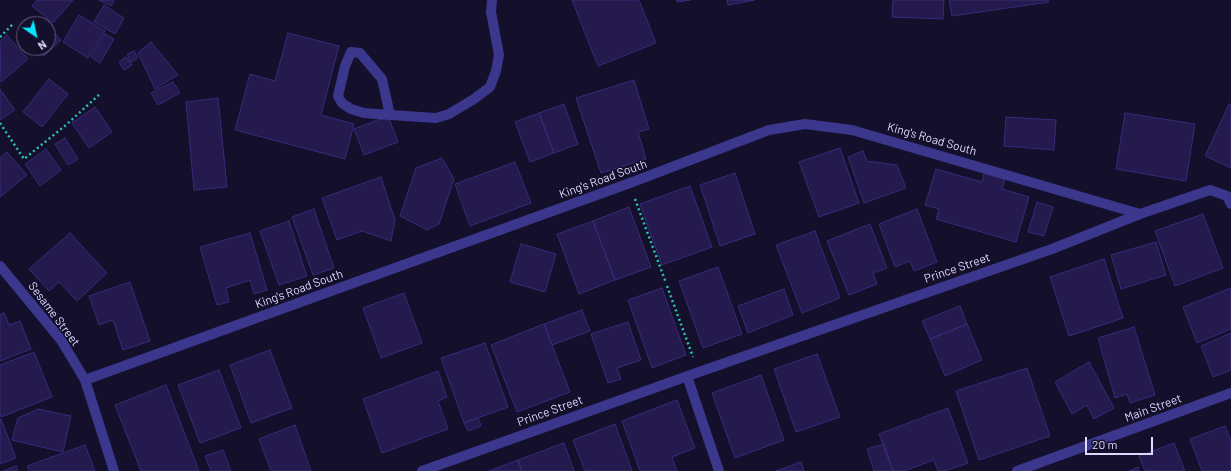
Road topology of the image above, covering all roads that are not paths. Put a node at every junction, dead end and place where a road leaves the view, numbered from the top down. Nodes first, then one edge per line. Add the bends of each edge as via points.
1 (492, 0) edge
2 (390, 115) junction
3 (1231, 204) edge
4 (1140, 214) junction
5 (0, 266) edge
6 (688, 376) junction
7 (85, 380) junction
8 (1231, 393) edge
9 (114, 471) edge
10 (422, 471) edge
11 (720, 471) edge
12 (1017, 471) edge

1 - 2 street via 491,12 499,55 490,87 449,114 436,118
2 - 2 street via 382,79 360,53 351,52 338,96 351,109
3 - 4 street, Prince Street via 1227,196 1210,190
4 - 6 street, Prince Street via 1052,249
4 - 7 street, King's Road South via 852,130 805,124 769,130 630,183
5 - 7 street, Sesame Street via 61,340
6 - 10 street, Prince Street
6 - 11 street
7 - 9 street, Sesame Street
8 - 12 street, Main Street

